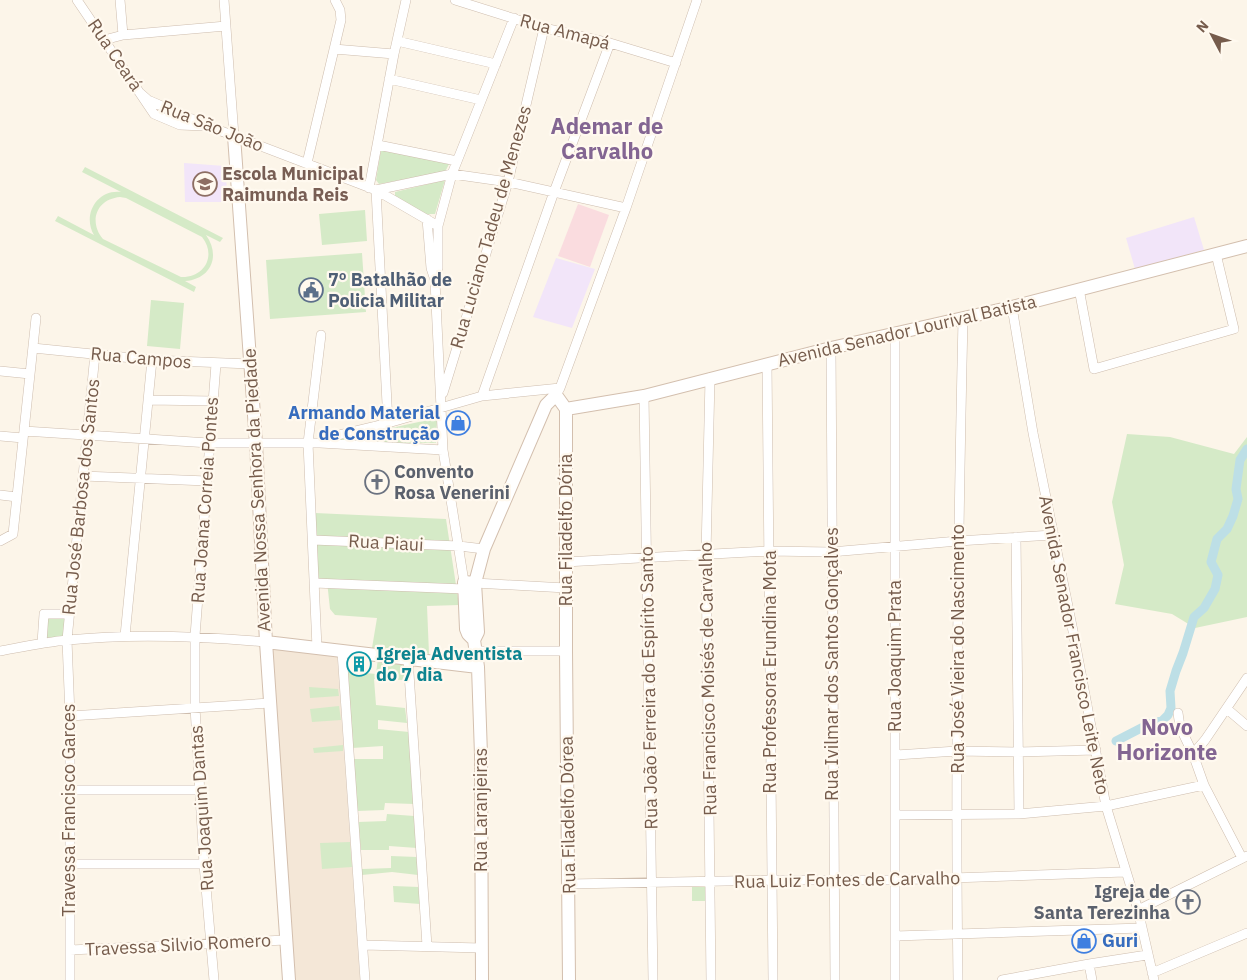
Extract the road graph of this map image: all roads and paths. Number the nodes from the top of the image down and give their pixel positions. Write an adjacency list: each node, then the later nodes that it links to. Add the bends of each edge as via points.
1 (77, 0): 12 (street, Rua Ceará)
2 (120, 0): 11 (street)
3 (224, 0): 9 (street, Avenida Nossa Senhora da Piedade)
4 (335, 0): 15 (street, via 341,20)
5 (406, 0): 13 (street)
6 (455, 0): 8 (street, Rua Amapá)
7 (697, 0): 17 (street)
8 (514, 18): 10 (street, Rua Amapá); 18 (street)
9 (226, 26): 11 (street); 22 (street, Avenida Nossa Senhora da Piedade)
10 (544, 28): 14 (street, Rua Amapá); 27 (street, Rua Luciano Tadeu de Menezes)
11 (123, 35): 12 (street)
12 (104, 40): 21 (street, Rua Ceará, via 154,114 180,126)
13 (397, 41): 16 (street); 18 (street)
14 (610, 43): 17 (street, Rua Amapá); 29 (street)
15 (334, 49): 16 (street); 25 (street)
16 (394, 54): 19 (street)
17 (676, 63): 30 (street)
18 (496, 64): 20 (street)
19 (389, 78): 20 (street); 23 (street)
20 (481, 100): 24 (street)
21 (208, 126): 22 (street, Rua São João)
22 (234, 136): 25 (street, Rua São João); 47 (street, Avenida Nossa Senhora da Piedade)
23 (378, 145): 24 (street); 28 (street)
24 (457, 161): 26 (street)
25 (307, 163): 28 (street, Rua São João)
26 (452, 174): 27 (street); 28 (street); 32 (street)
27 (508, 182): 29 (street); 57 (street, Rua Luciano Tadeu de Menezes)
28 (373, 189): 31 (street, Rua São João); 59 (street)
29 (554, 192): 30 (street); 53 (street)
30 (626, 208): 52 (street)
31 (427, 219): 32 (street, Rua São João); 35 (street)
32 (438, 226): 35 (street)
33 (1247, 246): 34 (street, Avenida Senador Lourival Batista)
34 (1216, 254): 36 (street, via 1234,329 1094,369); 37 (street, Avenida Senador Lourival Batista)
35 (435, 281): 57 (street)
36 (1080, 294)
37 (1012, 307): 39 (street, Avenida Senador Lourival Batista); 74 (street, Avenida Senador Francisco Leite Neto)
38 (36, 318): 42 (street)
39 (963, 318): 40 (street, Avenida Senador Lourival Batista); 78 (street, Rua José Vieira do Nascimento)
40 (895, 332): 43 (street, Avenida Senador Lourival Batista); 80 (street, Rua Joaquim Prata)
41 (321, 335): 66 (street)
42 (32, 348): 44 (street, Rua Campos); 50 (street)
43 (831, 348): 48 (street, Avenida Senador Lourival Batista); 83 (street, Rua Ivilmar dos Santos Gonçalves)
44 (95, 354): 45 (street, Rua Campos); 61 (street, Rua José Barbosa dos Santos)
45 (152, 360): 46 (street, Rua Campos); 55 (street)
46 (216, 364): 47 (street, Rua Campos); 56 (street, Rua Joana Correia Pontes)
47 (250, 364): 65 (street, Avenida Nossa Senhora da Piedade)
48 (767, 364): 51 (street, Avenida Senador Lourival Batista); 82 (street, Rua Professora Erundina Mota)
49 (0, 371): 50 (street)
50 (30, 374): 60 (street)
51 (710, 378): 54 (street, Avenida Senador Lourival Batista); 84 (street, Rua Francisco Moisés de Carvalho)
52 (558, 392): 53 (street); 58 (street); 81 (street, Rua Laranjeiras, via 546,405)
53 (482, 396): 57 (street)
54 (644, 396): 58 (street, Avenida Senador Lourival Batista); 85 (street, Rua João Ferreira do Espírito Santo)
55 (149, 400): 56 (street); 63 (street)
56 (212, 401): 64 (street, Rua Joana Correia Pontes)
57 (442, 402): 59 (street); 68 (street)
58 (566, 409): 86 (street, Rua Filadelfo Dória)
59 (388, 423): 67 (street, via 330,437)
60 (24, 434): 61 (street); 62 (street); 73 (street)
61 (87, 434): 63 (street); 69 (street, Rua José Barbosa dos Santos)
62 (0, 436)
63 (145, 439): 64 (street); 70 (street)
64 (209, 443): 65 (street); 71 (street, Rua Joana Correia Pontes)
65 (256, 443): 66 (street); 94 (street, Avenida Nossa Senhora da Piedade)
66 (308, 443): 67 (street); 76 (street)
67 (320, 443): 68 (street)
68 (443, 450): 79 (street)
69 (83, 476): 70 (street); 90 (street, Rua José Barbosa dos Santos)
70 (141, 479): 71 (street); 91 (street)
71 (207, 481): 92 (street, Rua Joana Correia Pontes)
72 (0, 494): 73 (street)
73 (17, 497): 77 (street, via 13,534)
74 (1053, 535): 75 (street); 110 (street, Avenida Senador Francisco Leite Neto)
75 (1016, 537): 78 (street); 112 (street)
76 (313, 540): 79 (street, Rua Piaui); 87 (street)
77 (0, 541)
78 (958, 541): 80 (street); 111 (street, Rua José Vieira do Nascimento)
79 (458, 546): 81 (street, Rua Piaui); 88 (street)
80 (895, 547): 83 (street); 114 (street, Rua Joaquim Prata)
81 (484, 550): 88 (street, Rua Laranjeiras)
82 (769, 551): 83 (street); 84 (street); 128 (street, Rua Professora Erundina Mota)
83 (831, 552): 127 (street, Rua Ivilmar dos Santos Gonçalves)
84 (706, 554): 85 (street); 130 (street, Rua Francisco Moisés de Carvalho)
85 (647, 557): 86 (street); 131 (street, Rua João Ferreira do Espírito Santo)
86 (565, 562): 89 (street, Rua Filadelfo Dória)
87 (314, 583): 88 (street); 97 (street)
88 (467, 584): 89 (street); 96 (street, Rua Laranjeiras, via 478,632)
89 (566, 588): 99 (street, Rua Filadelfo Dória)
90 (69, 614): 93 (street, Rua José Barbosa dos Santos); 95 (street, via 44,614)
91 (125, 636): 92 (street); 93 (street)
92 (195, 636): 94 (street); 105 (street, Rua Joaquim Dantas)
93 (67, 640): 95 (street); 108 (street, Travessa Francisco Garces)
94 (266, 642): 97 (street); 104 (street, Avenida Nossa Senhora da Piedade)
95 (42, 643): 98 (street)
96 (475, 646): 99 (street); 102 (street, Rua Laranjeiras)
97 (317, 648): 100 (street)
98 (0, 651)
99 (566, 651): 132 (street, Rua Filadelfo Dórea)
100 (342, 652): 101 (street); 140 (street)
101 (408, 658): 102 (street); 141 (street)
102 (478, 668): 142 (street, Rua Laranjeiras)
103 (1247, 678): 106 (street)
104 (270, 703): 105 (street); 138 (street, Avenida Nossa Senhora da Piedade)
105 (195, 707): 108 (street); 117 (street, Rua Joaquim Dantas)
106 (1227, 709): 109 (street); 113 (street)
107 (1178, 713): 113 (street, via 1180,728)
108 (70, 716): 116 (street, Travessa Francisco Garces)
109 (1247, 726)
110 (1096, 750): 112 (street); 118 (street, Avenida Senador Francisco Leite Neto)
111 (957, 751): 112 (street); 114 (street); 121 (street, Rua José Vieira do Nascimento)
112 (1018, 752): 119 (street)
113 (1193, 754): 115 (street)
114 (896, 755): 120 (street, Rua Joaquim Prata)
115 (1204, 785): 118 (street); 122 (street)
116 (70, 790): 117 (street); 123 (street, Travessa Francisco Garces)
117 (200, 790): 124 (street, Rua Joaquim Dantas)
118 (1106, 806): 119 (street); 125 (street, Avenida Senador Francisco Leite Neto)
119 (1019, 814): 121 (street)
120 (895, 815): 121 (street); 129 (street, Rua Joaquim Prata)
121 (957, 815): 126 (street, Rua José Vieira do Nascimento)
122 (1245, 857): 133 (street)
123 (69, 864): 124 (street); 143 (street, Travessa Francisco Garces)
124 (204, 864): 139 (street, Rua Joaquim Dantas)
125 (1125, 872): 126 (street, Rua Luiz Fontes de Carvalho); 133 (street, Avenida Senador Francisco Leite Neto)
126 (956, 878): 129 (street, Rua Luiz Fontes de Carvalho); 136 (street, Rua José Vieira do Nascimento)
127 (834, 879): 128 (street, Rua Luiz Fontes de Carvalho); 129 (street, Rua Luiz Fontes de Carvalho); 157 (street, Rua Ivilmar dos Santos Gonçalves)
128 (772, 880): 130 (street, Rua Luiz Fontes de Carvalho); 156 (street, Rua Professora Erundina Mota)
129 (894, 880): 137 (street, Rua Joaquim Prata)
130 (711, 881): 131 (street, Rua Luiz Fontes de Carvalho); 155 (street, Rua Francisco Moisés de Carvalho)
131 (653, 883): 132 (street, Rua Luiz Fontes de Carvalho); 154 (street, Rua João Ferreira do Espírito Santo)
132 (569, 884): 153 (street, Rua Filadelfo Dórea)
133 (1138, 910): 134 (street, Avenida Senador Francisco Leite Neto)
134 (1142, 928): 136 (street); 144 (street, Avenida Senador Francisco Leite Neto)
135 (1247, 933): 146 (street)
136 (958, 934): 137 (street); 159 (street, Rua José Vieira do Nascimento)
137 (895, 936): 158 (street, Rua Joaquim Prata)
138 (286, 940): 139 (street, Travessa Silvio Romero); 150 (street, Avenida Nossa Senhora da Piedade)
139 (212, 944): 143 (street, Travessa Silvio Romero); 149 (street, Rua Joaquim Dantas)
140 (363, 945): 141 (street); 151 (street)
141 (427, 946): 142 (street)
142 (481, 948): 152 (street, Rua Laranjeiras)
143 (70, 950): 148 (street, Travessa Francisco Garces)
144 (1148, 956): 145 (street); 146 (street, Avenida Senador Francisco Leite Neto)
145 (1089, 964): 147 (street); 161 (street)
146 (1153, 977)
147 (1020, 978): 160 (street)
148 (70, 980)
149 (214, 980)
150 (289, 980)
151 (365, 980)
152 (482, 980)
153 (569, 980)
154 (653, 980)
155 (711, 980)
156 (773, 980)
157 (835, 980)
158 (895, 980)
159 (958, 980)
160 (1004, 980)
161 (1092, 980)

